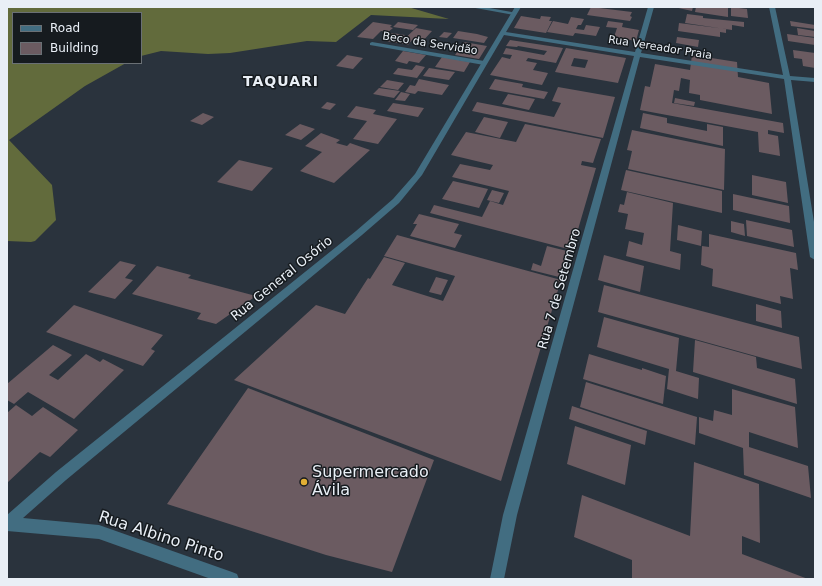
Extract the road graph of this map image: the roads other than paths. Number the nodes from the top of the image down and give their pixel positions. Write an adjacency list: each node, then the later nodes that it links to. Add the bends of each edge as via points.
1 (473, 7): 4 (street)
2 (651, 7): 7 (street, Rua 7 de Setembro)
3 (772, 7): 9 (street)
4 (516, 10): 5 (street, Rua General Osório)
5 (503, 33): 7 (street, Rua Vereador Praia); 8 (street, Rua General Osório)
6 (372, 44): 8 (street, Beco da Servidão)
7 (638, 55): 9 (street, Rua Vereador Praia); 15 (street, Rua 7 de Setembro, via 510,515)
8 (484, 63): 13 (street, Rua General Osório, via 418,175 396,201 67,471)
9 (786, 78): 10 (street, Rua Vereador Praia); 11 (street)
10 (815, 80)
11 (812, 225): 12 (street)
12 (815, 257)
13 (7, 524): 14 (street, Rua Albino Pinto, via 98,532)
14 (232, 579)
15 (496, 579)

